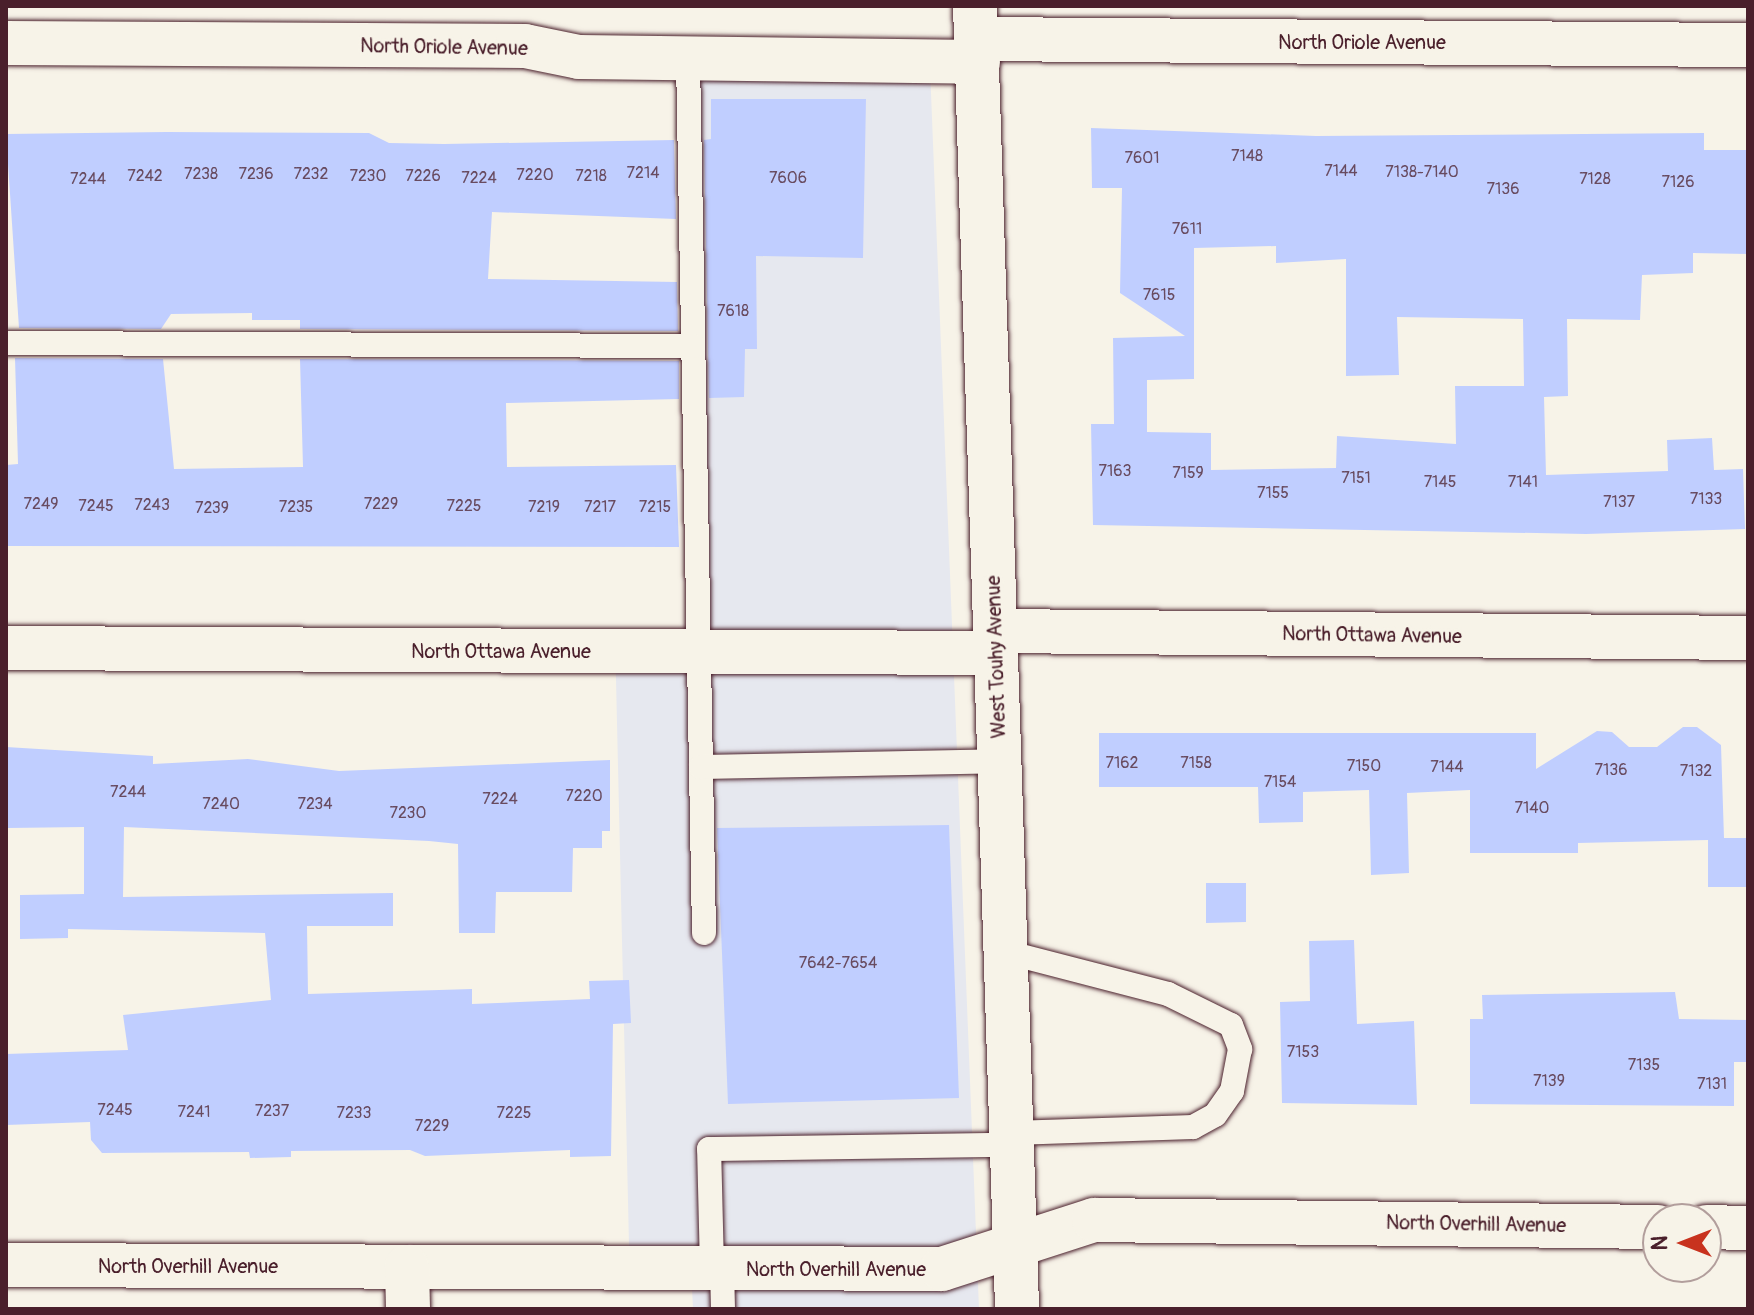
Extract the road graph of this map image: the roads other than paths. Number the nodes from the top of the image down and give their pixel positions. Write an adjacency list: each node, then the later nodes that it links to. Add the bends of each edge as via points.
1 (977, 36): 3 (street, North Oriole Avenue); 4 (street, North Oriole Avenue); 8 (street, West Touhy Avenue)
2 (6, 43): 4 (street, North Oriole Avenue, via 525,46 579,57)
3 (1748, 45)
4 (688, 59): 6 (lane)
5 (6, 343): 6 (lane)
6 (693, 346): 10 (lane)
7 (1748, 638): 8 (street, North Ottawa Avenue)
8 (996, 642): 10 (street, North Ottawa Avenue); 11 (street, West Touhy Avenue)
9 (6, 648): 10 (street, North Ottawa Avenue)
10 (698, 652): 12 (lane)
11 (1000, 761): 12 (lane); 14 (street, West Touhy Avenue)
12 (701, 767): 13 (lane)
13 (704, 933)
14 (1006, 952): 15 (street, West Touhy Avenue); 15 (lane, via 1168,994 1231,1025 1240,1049 1232,1091 1215,1115 1193,1127)
15 (1012, 1139): 19 (street, West Touhy Avenue); 21 (lane, via 709,1149)
16 (1642, 1227): 19 (street, North Overhill Avenue, via 1094,1220)
17 (1722, 1227): 18 (street)
18 (1748, 1228)
19 (1015, 1245): 21 (street, North Overhill Avenue, via 942,1269); 23 (street, West Touhy Avenue)
20 (6, 1265): 22 (street, North Overhill Avenue)
21 (719, 1282): 22 (street, North Overhill Avenue)
22 (407, 1288)
23 (1017, 1309)

